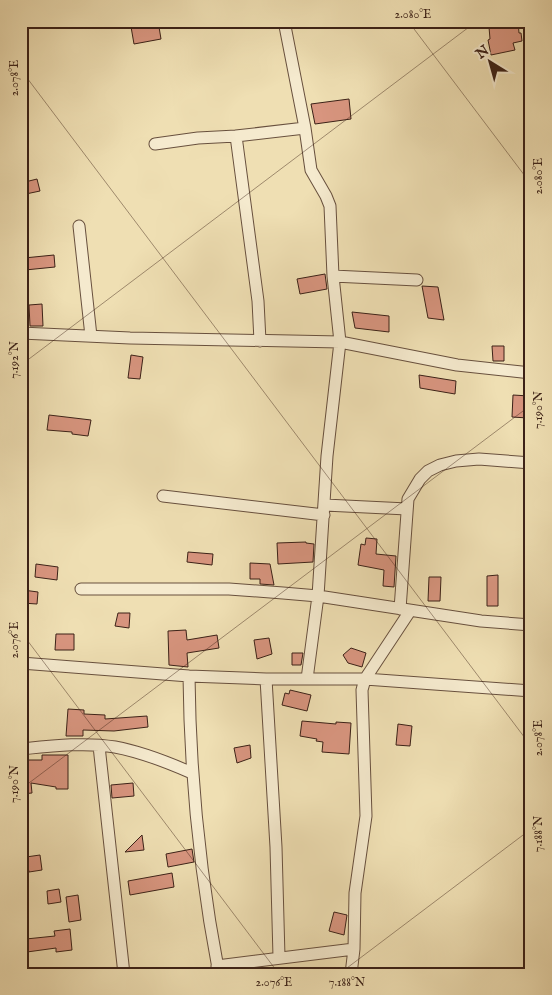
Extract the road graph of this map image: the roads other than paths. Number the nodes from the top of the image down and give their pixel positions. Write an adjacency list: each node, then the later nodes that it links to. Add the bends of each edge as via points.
1 (284, 21): 2 (street)
2 (305, 128): 3 (street); 6 (street, via 311,170 330,206)
3 (236, 136): 4 (street); 10 (street, via 258,301)
4 (156, 144)
5 (79, 226): 9 (street)
6 (333, 276): 7 (street); 11 (street)
7 (417, 280)
8 (21, 333): 9 (street)
9 (91, 336): 10 (street)
10 (260, 341): 11 (street)
11 (340, 342): 12 (street, via 457,365); 16 (street, via 327,456)
12 (531, 373)
13 (531, 463): 15 (street, via 479,459 440,465 428,471 412,489)
14 (163, 496): 16 (street)
15 (407, 509): 16 (street); 19 (street)
16 (325, 510): 18 (street)
17 (81, 589): 18 (street, via 229,589)
18 (318, 596): 19 (street); 24 (street)
19 (405, 610): 20 (street); 25 (street)
20 (531, 625)
21 (21, 663): 22 (street)
22 (189, 676): 23 (street); 29 (street)
23 (266, 679): 24 (street); 31 (street)
24 (307, 679): 25 (street)
25 (364, 679): 26 (street); 30 (street, via 366,816 354,893)
26 (531, 691)
27 (99, 746): 28 (street); 29 (street, via 140,752); 33 (street)
28 (21, 749)
29 (192, 773): 32 (street, via 203,878)
30 (354, 949): 31 (street); 34 (street)
31 (279, 958): 32 (street)
32 (218, 970)
33 (124, 974)
34 (351, 974)

